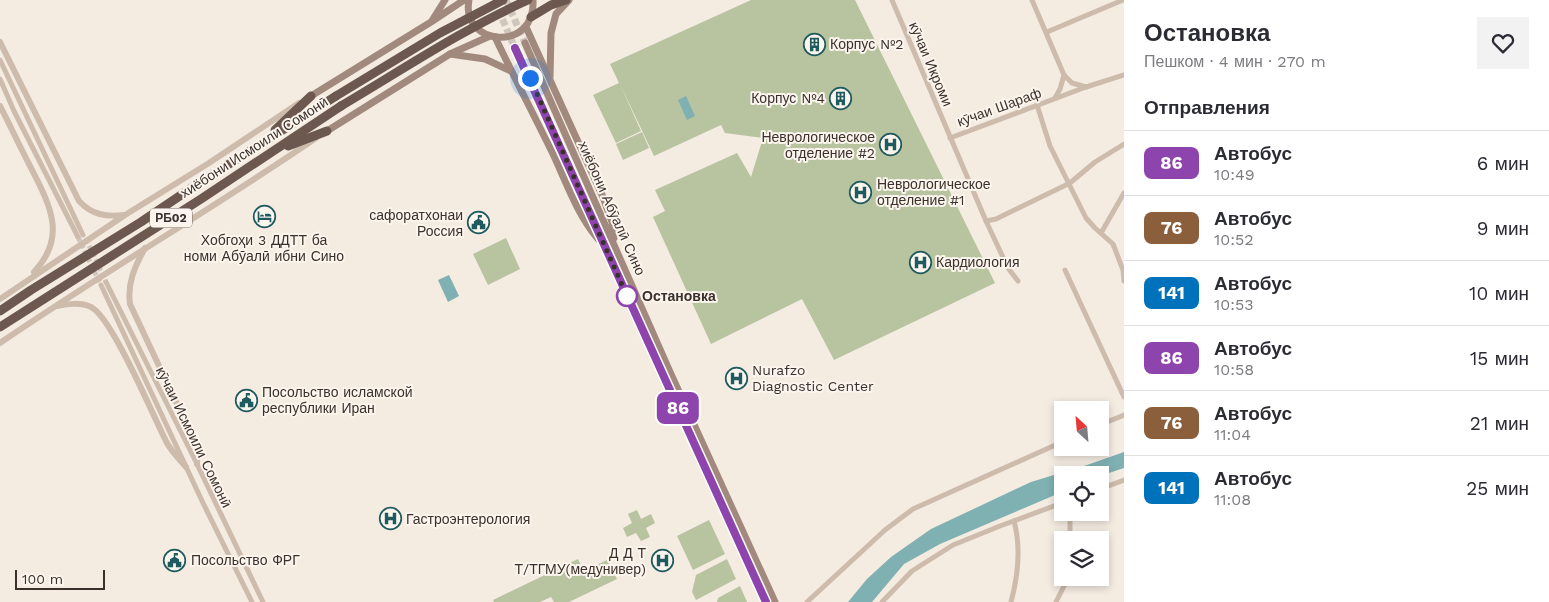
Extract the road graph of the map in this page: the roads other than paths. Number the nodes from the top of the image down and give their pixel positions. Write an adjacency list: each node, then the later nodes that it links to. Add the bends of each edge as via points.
1 (445, 0): 12 (main road)
2 (464, 0): 12 (main road)
3 (469, 0): 15 (main road, via 472,20 483,33)
4 (503, 0): 34 (highway, хиёбони Исмоили Сомонӣ / РБ02, bridge, via 440,33)
5 (528, 0): 35 (highway, хиёбони Исмоили Сомонӣ / РБ02, bridge, via 443,45)
6 (533, 0): 11 (main road)
7 (568, 0): 11 (highway, via 551,5); 25 (main road, via 556,14 550,33)
8 (892, 0): 32 (street, кӯчаи Икроми)
9 (1032, 0): 14 (street)
10 (1123, 0): 14 (street)
11 (531, 17): 13 (main road)
12 (431, 22): 27 (main road)
13 (526, 26): 15 (main road, via 512,36); 25 (main road)
14 (1047, 32): 22 (street)
15 (493, 37): 19 (main road); 21 (main road)
16 (0, 42): 38 (street, via 79,201 95,213)
17 (525, 43): 41 (main road, хиёбони Абӯалӣ Сино)
18 (515, 48): 42 (main road, хиёбони Абӯалӣ Сино)
19 (450, 54): 21 (main road, via 486,59); 31 (main road)
20 (0, 60): 24 (street, via 81,235 36,154)
21 (512, 72): 42 (main road, via 576,207)
22 (1064, 74): 26 (street, via 1072,83); 28 (street)
23 (1124, 75): 26 (street, кӯчаи Шараф)
24 (0, 79)
25 (550, 80): 41 (main road, via 606,206)
26 (1086, 87): 28 (street, кӯчаи Шараф)
27 (311, 96): 34 (highway); 38 (street)
28 (1055, 98): 29 (street, кӯчаи Шараф)
29 (1037, 105): 32 (street, кӯчаи Шараф); 36 (street, via 1050,146)
30 (0, 106): 45 (street, via 52,214 51,245 38,268)
31 (327, 131): 35 (highway); 43 (street)
32 (950, 138): 39 (street, кӯчаи Шараф)
33 (1124, 144): 36 (street)
34 (258, 146): 50 (highway, хиёбони Исмоили Сомонӣ / РБ02)
35 (269, 153): 51 (highway, хиёбони Исмоили Сомонӣ / РБ02)
36 (1070, 183): 39 (street); 40 (street, via 1086,218)
37 (1124, 193): 40 (street)
38 (125, 215): 45 (street)
39 (986, 222): 46 (street, кӯчаи Шараф, via 1008,268)
40 (1101, 232): 47 (street, via 1113,244)
41 (614, 243): 71 (main road, хиёбони Абӯалӣ Сино)
42 (605, 246): 70 (main road, хиёбони Абӯалӣ Сино)
43 (146, 248): 49 (street); 59 (street, via 131,276 130,304 190,432)
44 (1065, 270): 55 (street)
45 (26, 280): 48 (street)
46 (1018, 281)
47 (1124, 281)
48 (0, 299)
49 (53, 307): 52 (street); 60 (street, via 73,304 96,310 117,342 169,446)
50 (0, 311)
51 (0, 327)
52 (0, 343)
53 (159, 390): 54 (street); 54 (street, кӯчаи Исмоили Сомонӣ, via 103,283); 59 (street, кӯчаи Исмоили Сомонӣ)
54 (152, 393): 60 (street, кӯчаи Исмоили Сомонӣ)
55 (1124, 397)
56 (1124, 415): 57 (street)
57 (1109, 422)
58 (1054, 446): 72 (street, via 913,509 885,530)
59 (196, 464): 65 (street, кӯчаи Исмоили Сомонӣ)
60 (186, 467): 66 (street, кӯчаи Исмоили Сомонӣ)
61 (1124, 480): 62 (street)
62 (1109, 486)
63 (1054, 506): 64 (street)
64 (1014, 521): 73 (street, via 953,545 912,571); 74 (street, via 1018,546)
65 (240, 555): 66 (street); 69 (street, кӯчаи Исмоили Сомонӣ)
66 (231, 560): 68 (street, кӯчаи Исмоили Сомонӣ)
67 (1064, 586): 75 (street)
68 (252, 602)
69 (263, 602)
70 (766, 602)
71 (775, 602)
72 (807, 602)
73 (882, 602)
74 (1012, 602)
75 (1056, 602)

